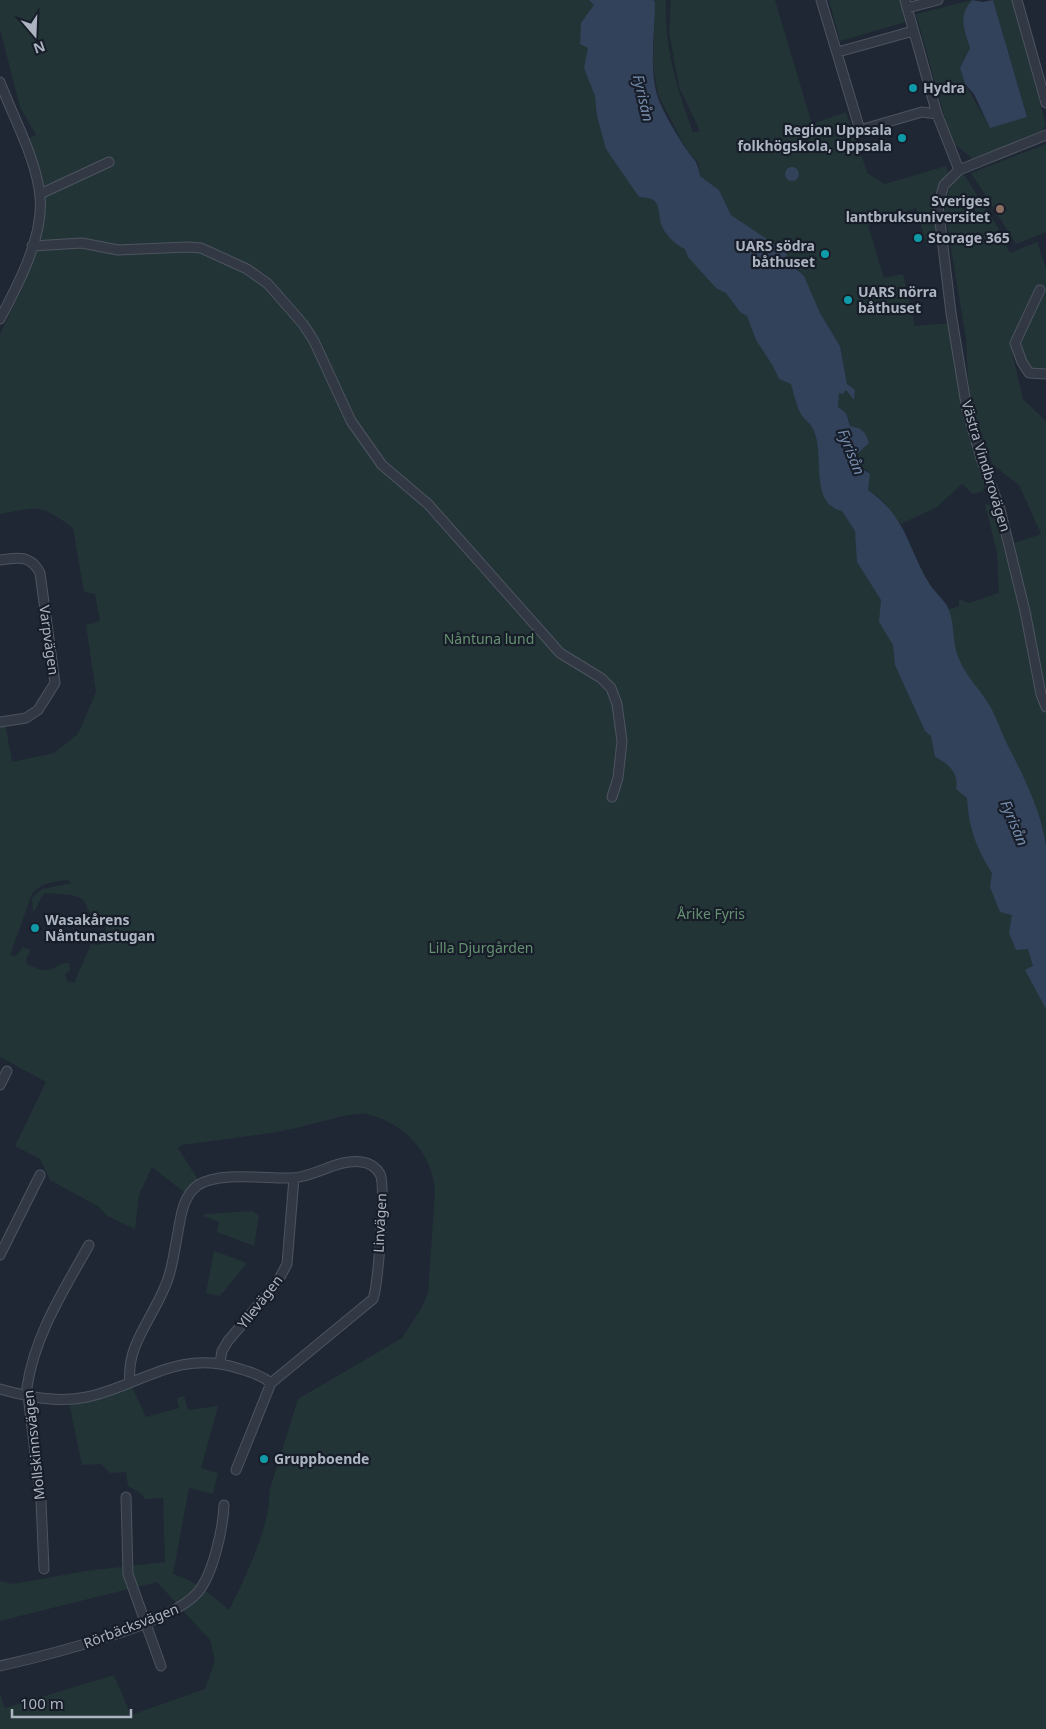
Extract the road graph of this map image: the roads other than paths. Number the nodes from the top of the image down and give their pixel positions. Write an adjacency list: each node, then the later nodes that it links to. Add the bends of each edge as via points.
1 (821, 0): 6 (street)
2 (938, 0): 4 (street)
3 (1017, 0): 8 (street)
4 (906, 4): 5 (street)
5 (913, 31): 6 (street); 9 (street)
6 (838, 52): 9 (street, via 860,130 922,112)
7 (0, 82): 13 (street, via 32,163)
8 (1046, 103)
9 (937, 114): 12 (street)
10 (1046, 135): 12 (street)
11 (109, 162): 13 (street)
12 (959, 170): 19 (street, Västra Vindbrovägen, via 944,185 938,205 967,410 1000,509)
13 (40, 194): 14 (street, via 40,221)
14 (32, 246): 16 (street, via 19,284); 22 (street, via 82,243 118,250 201,248 247,269 268,284 303,324 351,421 382,465 428,504 560,654 601,678 611,688 617,704 622,741 618,778)
15 (1040, 290): 17 (street, via 1015,343 1029,373)
16 (0, 319)
17 (1046, 374)
18 (0, 560): 21 (street, Varpvägen, via 26,558 36,564 40,573 55,684 38,710 26,718)
19 (1042, 680): 20 (street, Västra Vindbrovägen)
20 (1046, 707)
21 (0, 722)
22 (612, 797)
23 (7, 1071): 24 (street)
24 (0, 1085)
25 (40, 1174): 28 (street)
26 (294, 1178): 29 (street, Yllevägen, via 286,1267 277,1283 228,1341); 30 (street, Linvägen, via 224,1178 203,1183 192,1191 182,1212 168,1279 130,1358); 31 (street, Linvägen, via 354,1161 371,1165 380,1174 382,1194 375,1291 368,1304)
27 (89, 1244): 33 (street, Mollskinnsvägen, via 42,1331 29,1371 27,1387)
28 (0, 1255)
29 (220, 1363): 30 (street, via 169,1367); 31 (street, via 263,1376)
30 (130, 1382): 33 (street, via 85,1397 64,1400)
31 (271, 1383): 34 (street, Linvägen)
32 (0, 1389): 33 (street)
33 (30, 1398): 37 (street, Mollskinnsvägen)
34 (236, 1470)
35 (126, 1497): 38 (street, via 128,1574)
36 (224, 1505): 38 (street, Rörbäcksvägen, via 223,1520 204,1585 185,1604)
37 (44, 1569)
38 (145, 1622): 39 (street, Rörbäcksvägen, via 51,1656); 40 (street)
39 (0, 1666)
40 (161, 1666)

